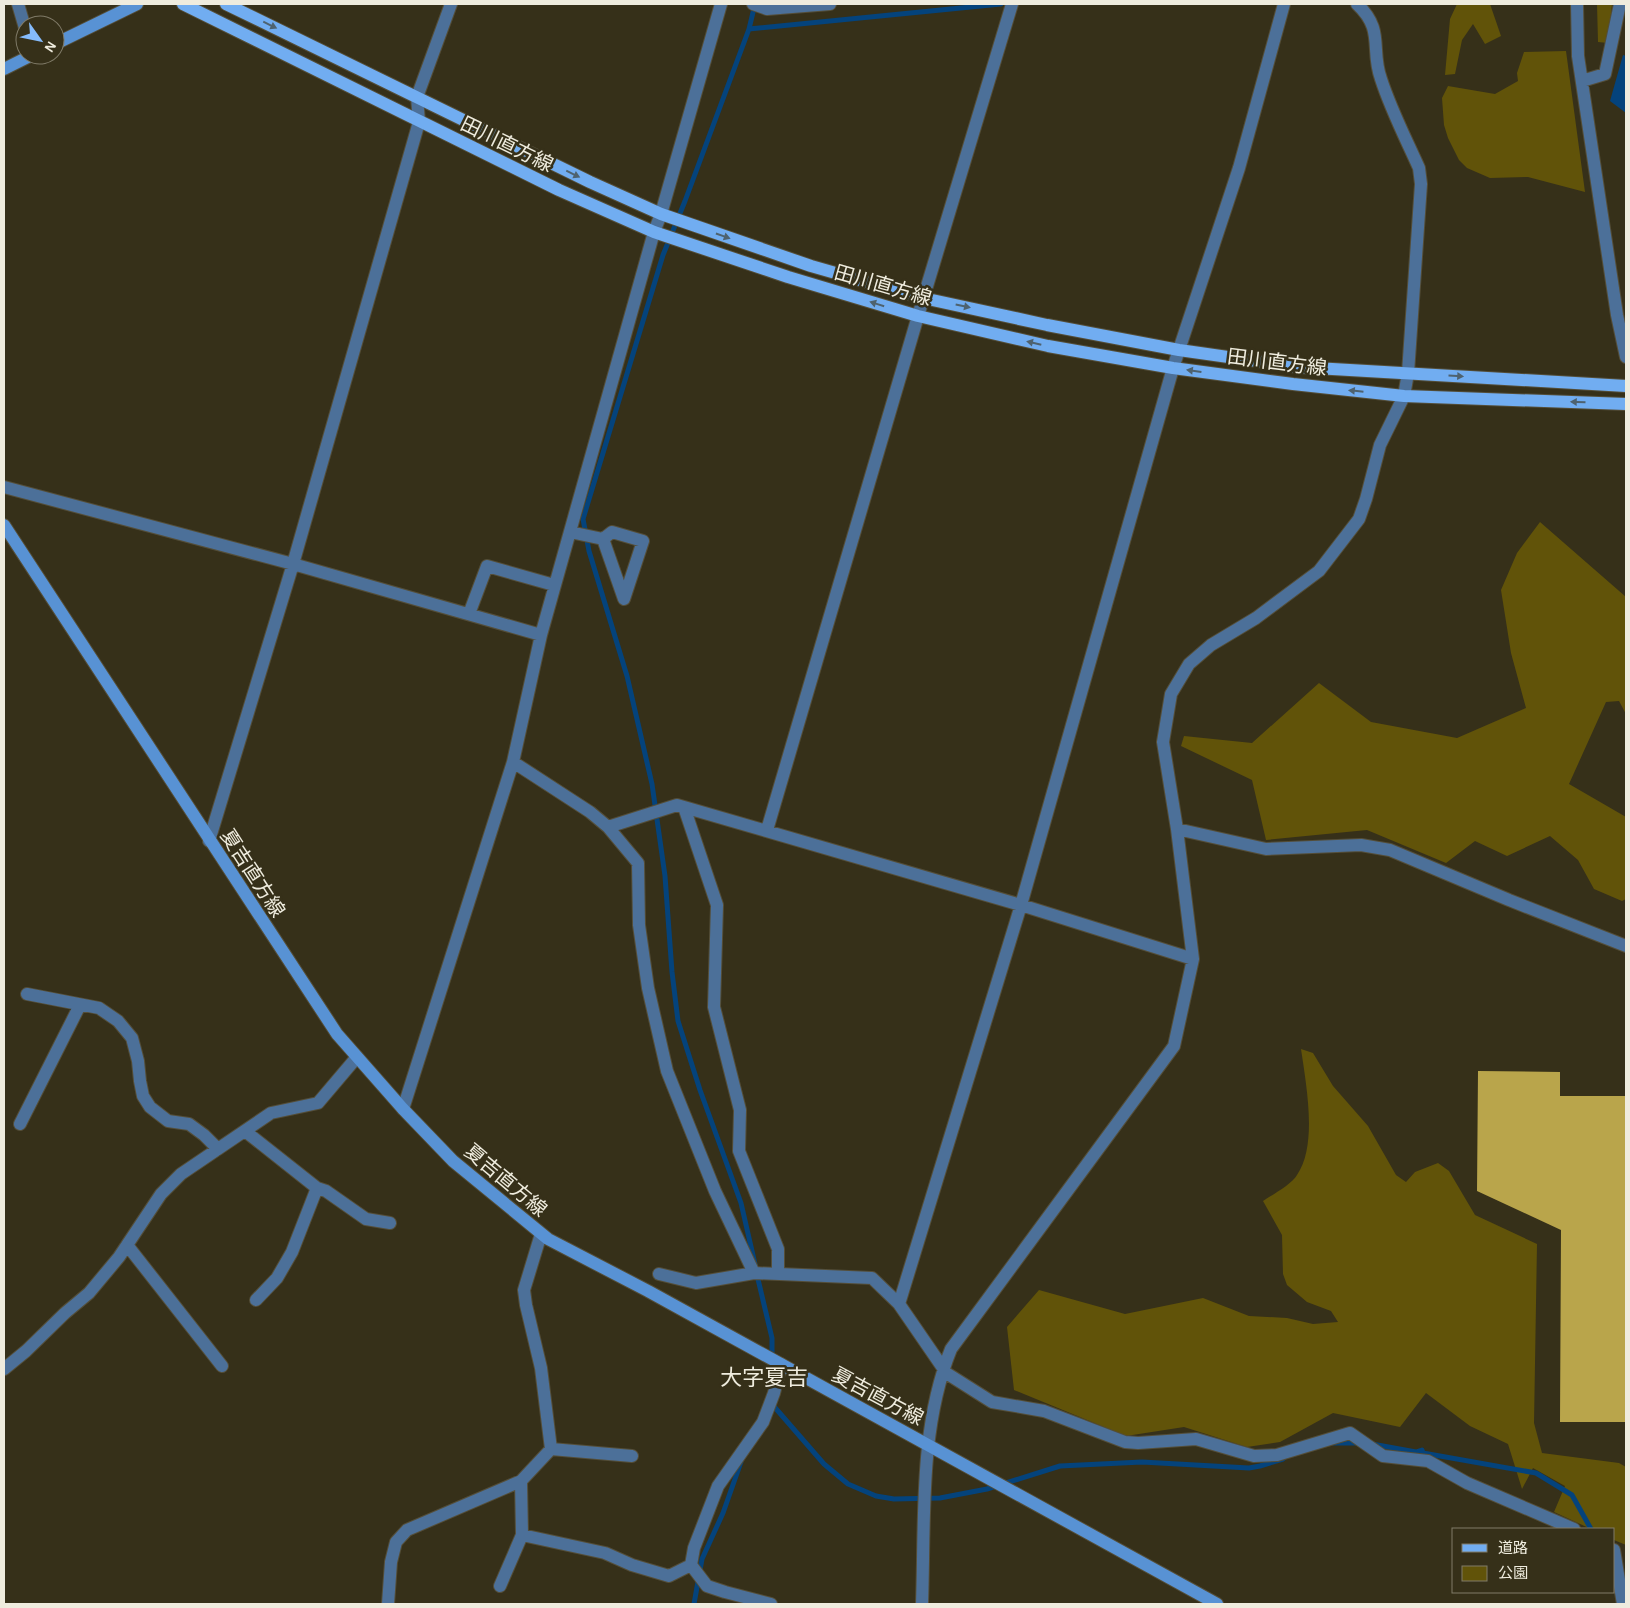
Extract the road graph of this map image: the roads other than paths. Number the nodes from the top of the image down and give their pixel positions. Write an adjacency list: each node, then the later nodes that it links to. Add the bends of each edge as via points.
1 (137, 4): 13 (main road)
2 (183, 4): 16 (main road, 田川直方線)
3 (226, 4): 15 (main road, 田川直方線, one-way to 15)
4 (451, 4): 15 (street)
5 (721, 4): 17 (street)
6 (753, 4): 7 (street, via 767,9)
7 (830, 4)
8 (1012, 4): 19 (street)
9 (1284, 4): 21 (street, via 1239,168)
10 (1357, 4): 24 (street, via 1374,25 1380,78 1419,168 1421,184)
11 (1577, 4): 14 (street)
12 (1620, 4): 14 (street, via 1605,74)
13 (65, 39)
14 (1582, 82): 22 (street)
15 (417, 97): 16 (street); 17 (main road, 田川直方線, one-way to 17)
16 (419, 122): 18 (main road, 田川直方線); 32 (street)
17 (662, 214): 18 (street); 19 (main road, 田川直方線, one-way to 19, via 811,266)
18 (654, 232): 20 (main road, 田川直方線, one-way to 18); 30 (street)
19 (923, 298): 20 (street); 21 (main road, 田川直方線, one-way to 21)
20 (918, 316): 23 (main road, 田川直方線, one-way to 20, via 1048,346); 40 (street)
21 (1180, 350): 23 (street); 24 (main road, 田川直方線, via 1298,367)
22 (1626, 357)
23 (1173, 368): 26 (main road, 田川直方線, one-way to 23); 42 (street)
24 (1408, 373): 25 (main road, 田川直方線, one-way to 25); 26 (street)
25 (1626, 386)
26 (1404, 396): 27 (main road, 田川直方線, one-way to 26); 39 (street, via 1380,445 1358,519 1319,570 1256,618 1210,645 1189,664 1171,694 1163,742)
27 (1626, 404)
28 (4, 487): 32 (street)
29 (4, 525): 41 (main road, 夏吉直方線)
30 (570, 532): 31 (street); 33 (street)
31 (603, 538): 31 (street, via 612,532 643,542 624,599)
32 (293, 564): 34 (street); 41 (street)
33 (554, 586): 34 (street, via 487,566); 35 (street)
34 (469, 614): 35 (street)
35 (540, 634): 36 (street)
36 (513, 762): 38 (street); 48 (street)
37 (684, 807): 38 (street, via 677,805); 40 (street); 58 (street, via 716,905 714,1007 740,1110 739,1151 778,1249)
38 (608, 827): 56 (street, via 638,863 639,925 648,988 667,1071 715,1191)
39 (1177, 829): 43 (street, via 1266,849 1360,845 1390,850); 44 (street)
40 (767, 830): 42 (street)
41 (209, 841): 47 (main road, 夏吉直方線, via 337,1034)
42 (1021, 905): 44 (street); 60 (street)
43 (1626, 946)
44 (1193, 959): 64 (street, via 1174,1046 951,1349)
45 (27, 994): 46 (street)
46 (80, 1005): 49 (street); 51 (street, via 99,1008 118,1021 132,1038 143,1096 150,1107 168,1121 189,1124)
47 (357, 1057): 48 (main road, 夏吉直方線); 50 (street, via 318,1103 271,1113)
48 (403, 1109): 54 (main road, 夏吉直方線, via 453,1161)
49 (20, 1124)
50 (245, 1131): 51 (street); 52 (street)
51 (218, 1149): 55 (street, via 181,1174 161,1194)
52 (317, 1188): 53 (street, via 366,1219); 59 (street, via 292,1252 277,1278)
53 (390, 1223)
54 (541, 1234): 61 (main road, 夏吉直方線); 66 (street, via 524,1290 541,1368)
55 (127, 1245): 62 (street); 63 (street, via 89,1293)
56 (754, 1273): 57 (street, via 696,1283); 58 (street)
57 (659, 1274)
58 (778, 1274): 60 (street, via 872,1278)
59 (256, 1300)
60 (899, 1304): 64 (street)
61 (781, 1364): 65 (main road, 夏吉直方線); 72 (street, via 763,1422 718,1486 694,1548)
62 (222, 1366)
63 (4, 1369)
64 (943, 1369): 65 (street); 69 (street, via 992,1402 1044,1411 1126,1442 1196,1439 1261,1456 1277,1455 1350,1433 1383,1456 1428,1461 1467,1483)
65 (927, 1444): 76 (street); 77 (main road, 夏吉直方線)
66 (551, 1449): 67 (street); 68 (street)
67 (632, 1456)
68 (521, 1481): 70 (street); 74 (street, via 406,1530 396,1542 391,1562)
69 (1572, 1528)
70 (522, 1535): 72 (street, via 605,1554 669,1576); 73 (street)
71 (1615, 1556): 78 (street)
72 (691, 1565): 75 (street, via 707,1586)
73 (500, 1586)
74 (388, 1604)
75 (771, 1604)
76 (922, 1604)
77 (1217, 1604)
78 (1623, 1604)

